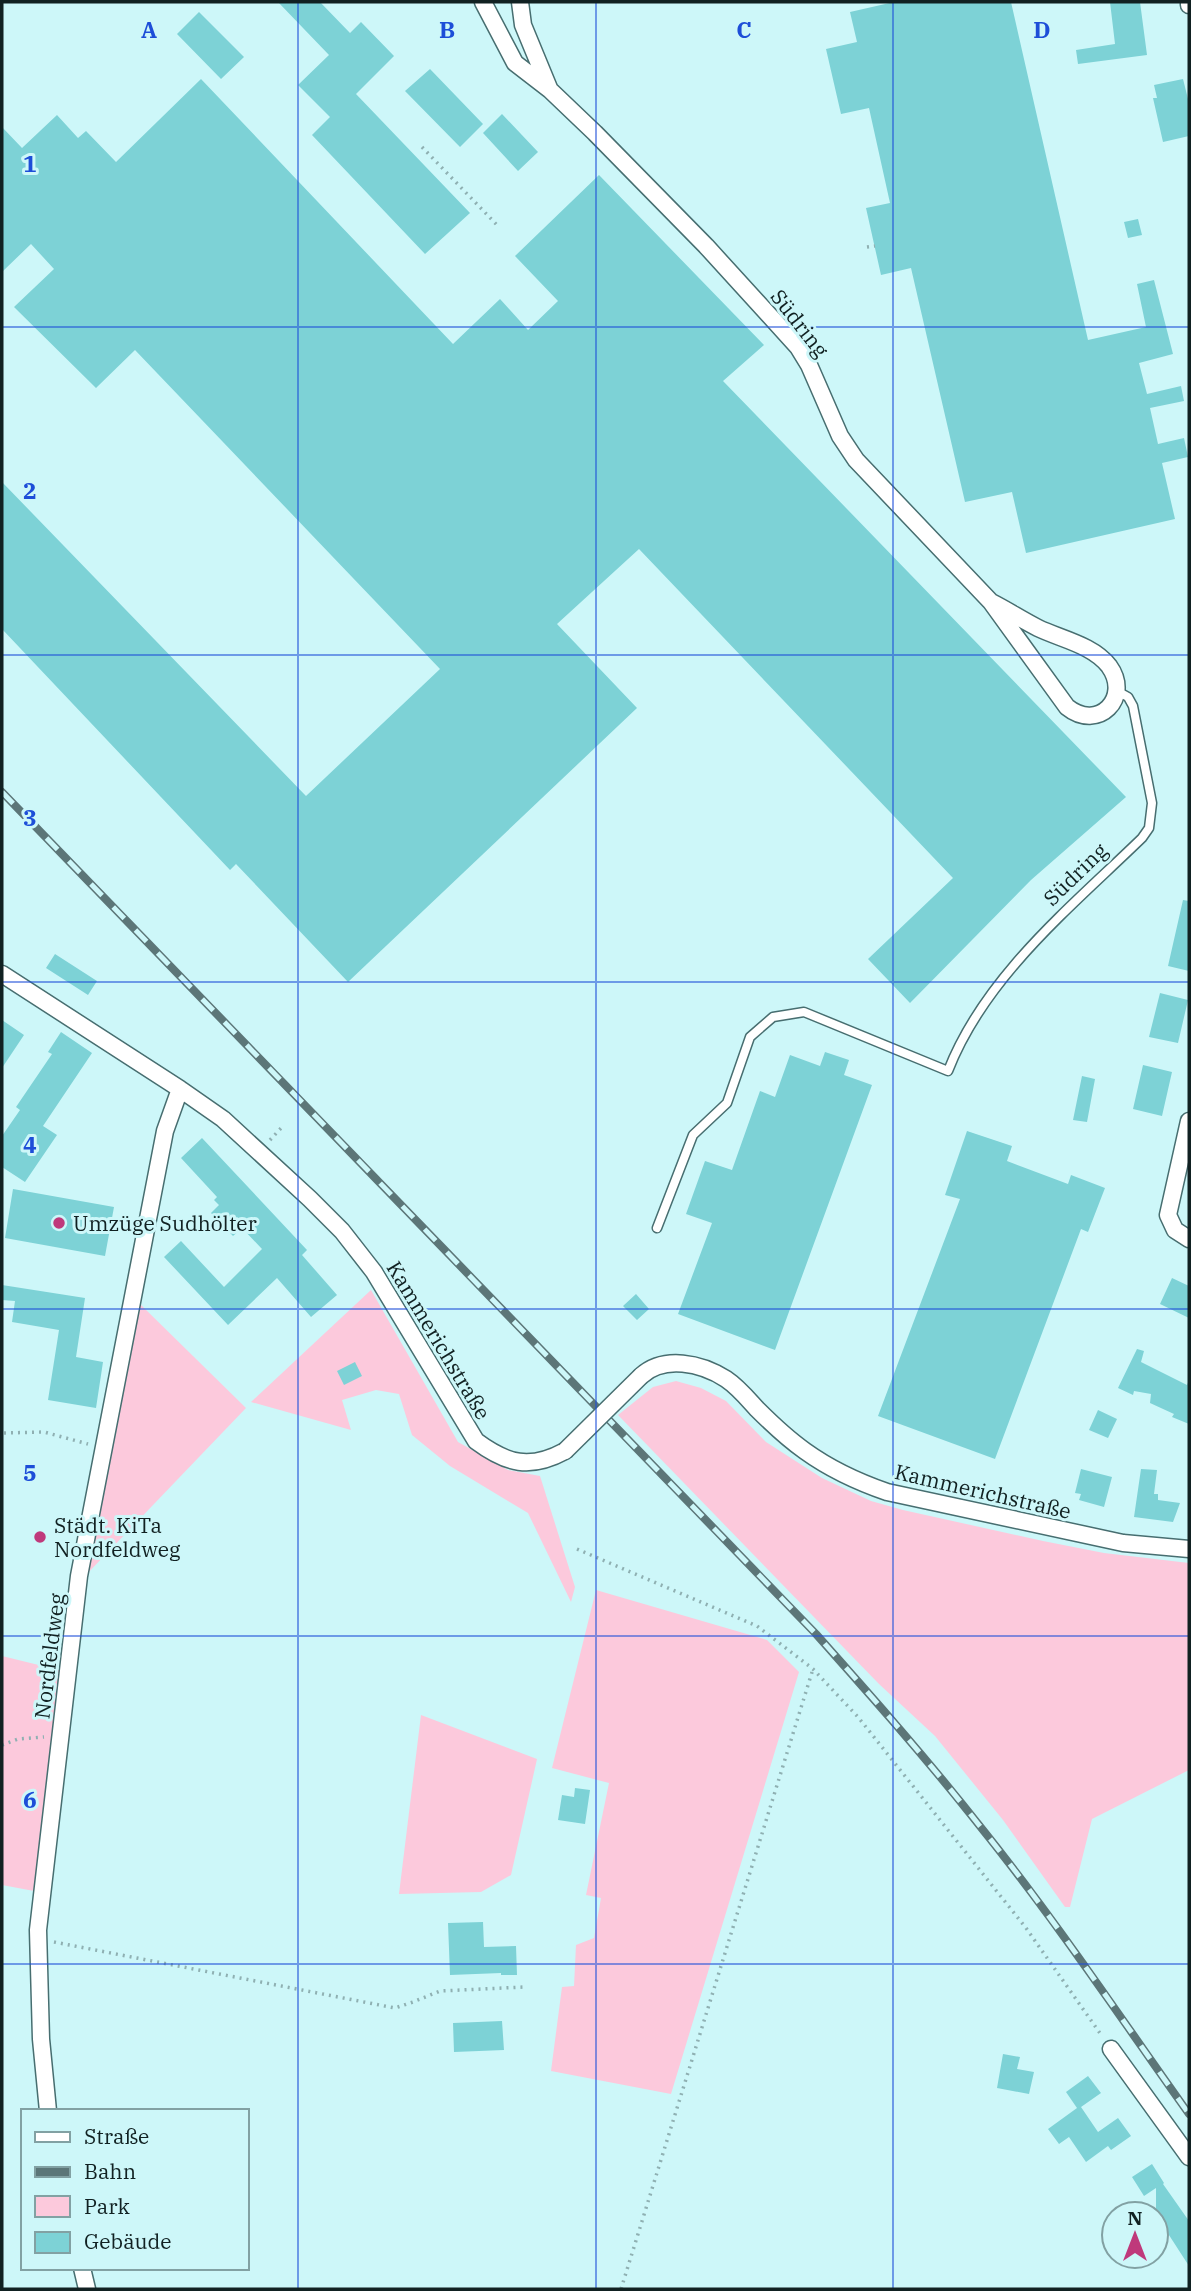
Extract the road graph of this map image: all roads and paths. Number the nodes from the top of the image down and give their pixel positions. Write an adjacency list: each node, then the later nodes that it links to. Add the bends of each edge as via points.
1 (483, 2): 4 (street, Südring)
2 (494, 2): 4 (street, Südring)
3 (520, 2): 5 (street, Südring, via 523,26)
4 (496, 26): 5 (street, Südring, via 515,63)
5 (550, 90): 10 (street, Südring, via 785,332 810,365 856,460)
6 (422, 147): 7 (path)
7 (497, 225)
8 (875, 246): 9 (path)
9 (867, 247)
10 (991, 602): 11 (street, Südring, via 1098,656 1109,666); 11 (street, Südring, via 1075,714 1097,716 1113,703)
11 (1117, 691): 15 (lane, Südring, via 1133,706 1152,803 1149,828 1035,942 992,995 948,1071 804,1012 773,1017 750,1037 727,1104 693,1135)
12 (2, 974): 13 (street, Kammerichstraße)
13 (180, 1089): 18 (street, Nordfeldweg, via 165,1131); 20 (street, Kammerichstraße, bridge, via 252,1144 364,1257 476,1441 513,1462 545,1460 565,1451 641,1377 669,1363 711,1372 738,1389 821,1463 867,1485 1123,1543)
14 (1189, 1121): 16 (street, via 1168,1215 1175,1230)
15 (657, 1228)
16 (1189, 1239)
17 (4, 1433): 18 (path, via 44,1432)
18 (104, 1448): 22 (street, Nordfeldweg, via 79,1576)
19 (578, 1549): 21 (path, via 757,1626)
20 (1189, 1549)
21 (813, 1669): 26 (path, via 858,1717 1027,1928); 31 (path)
22 (60, 1736): 23 (path); 24 (street, Nordfeldweg)
23 (2, 1745)
24 (39, 1938): 25 (path, via 395,2008 440,1991); 27 (street, Nordfeldweg)
25 (524, 1987)
26 (1111, 2049): 28 (street)
27 (48, 2109)
28 (1189, 2157)
29 (82, 2270): 30 (street)
30 (87, 2289)
31 (621, 2289)

